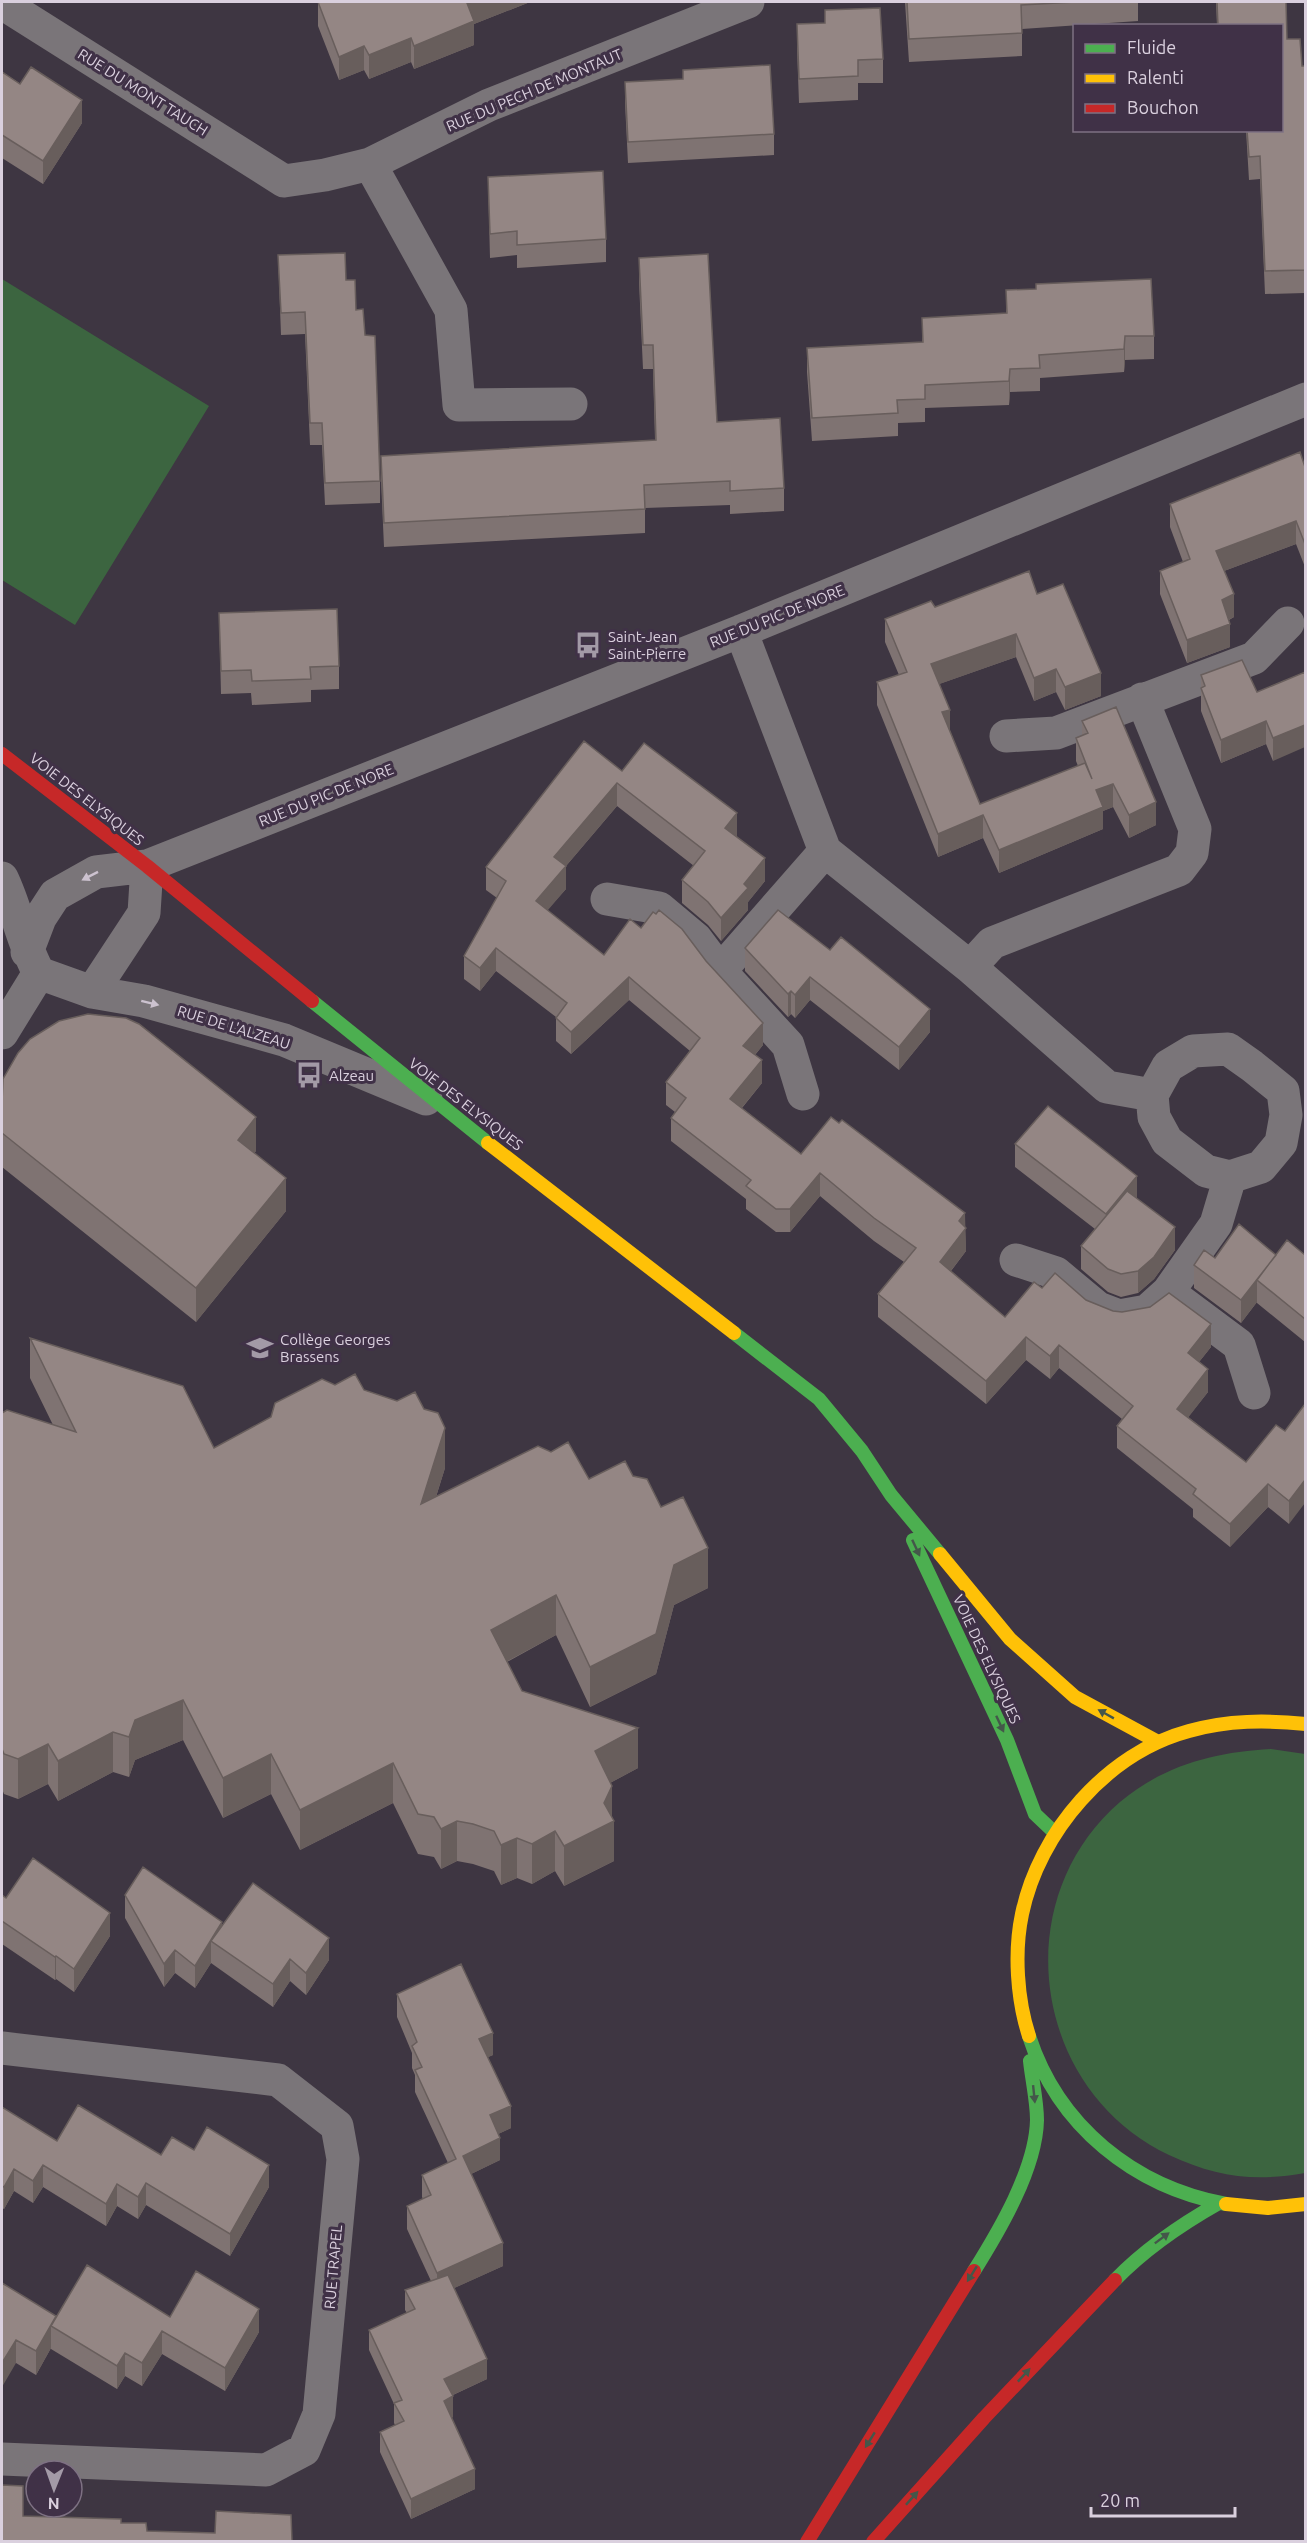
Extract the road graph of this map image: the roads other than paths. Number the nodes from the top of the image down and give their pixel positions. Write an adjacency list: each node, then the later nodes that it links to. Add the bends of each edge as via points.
1 (748, 2): 3 (street, RUE DU PECH DE MONTAUT, via 489,105)
2 (2, 3): 4 (street, RUE DU MONT TAUCH)
3 (370, 164): 4 (street, RUE DU PECH DE MONTAUT); 6 (street, via 451,310 459,405)
4 (285, 182)
5 (1305, 399): 8 (street, RUE DU PIC DE NORE)
6 (571, 404)
7 (1288, 623): 9 (street, via 1254,657)
8 (741, 631): 12 (street); 13 (street, RUE DU PIC DE NORE)
9 (1142, 699): 10 (street, via 1056,733); 17 (street, via 1195,829 1192,853 1179,870 992,943)
10 (1006, 736)
11 (2, 754): 13 (main road, VOIE DES ELYSIQUES)
12 (825, 851): 17 (street); 18 (street)
13 (147, 866): 16 (street, one-way to 16, via 96,872 55,895 40,918); 19 (street, via 144,913); 24 (main road, VOIE DES ELYSIQUES)
14 (2, 878): 16 (street)
15 (607, 899): 18 (street, via 659,908 696,939)
16 (33, 963): 19 (street, RUE DE L'ALZEAU); 20 (street)
17 (970, 967): 23 (street, via 1107,1087)
18 (720, 971): 22 (street, via 788,1046)
19 (92, 992): 24 (street, RUE DE L'ALZEAU, one-way to 24, via 144,1001 284,1040)
20 (2, 1034)
21 (1294, 1086): 23 (street, via 1252,1066 1228,1049 1193,1051 1168,1066); 25 (street, via 1281,1143 1261,1167)
22 (803, 1094)
23 (1152, 1095): 25 (street, via 1154,1117 1167,1141 1206,1171)
24 (438, 1104): 29 (main road, VOIE DES ELYSIQUES, via 819,1399 862,1451)
25 (1230, 1177): 27 (street, via 1216,1224)
26 (1016, 1260): 27 (street, via 1056,1273 1098,1308 1119,1316 1147,1311)
27 (1168, 1292): 28 (street, via 1239,1345)
28 (1254, 1393)
29 (891, 1495): 33 (main road, VOIE DES ELYSIQUES, one-way to 29, via 1075,1697 1010,1639); 34 (main road, VOIE DES ELYSIQUES, one-way to 34, via 1007,1740 1035,1814)
30 (1289, 1710): 31 (main road)
31 (1272, 1719): 32 (main road); 33 (main road, via 1233,1720 1193,1728)
32 (1305, 1724)
33 (1158, 1742): 34 (main road, via 1099,1780)
34 (1055, 1833): 35 (main road, via 1031,1881 1018,1934 1019,1994)
35 (1027, 2036): 37 (main road, via 1062,2105 1104,2151 1132,2171 1191,2198); 40 (main road, one-way to 40, via 1037,2121 1027,2171 990,2245)
36 (2, 2048): 39 (street, RUE TRAPEL, via 278,2080 337,2126 343,2159 319,2414 304,2450 266,2470)
37 (1219, 2203): 38 (main road, via 1242,2208); 41 (main road, one-way to 37, via 1137,2257 1175,2228)
38 (1305, 2204)
39 (2, 2459)
40 (807, 2541)
41 (873, 2541)

